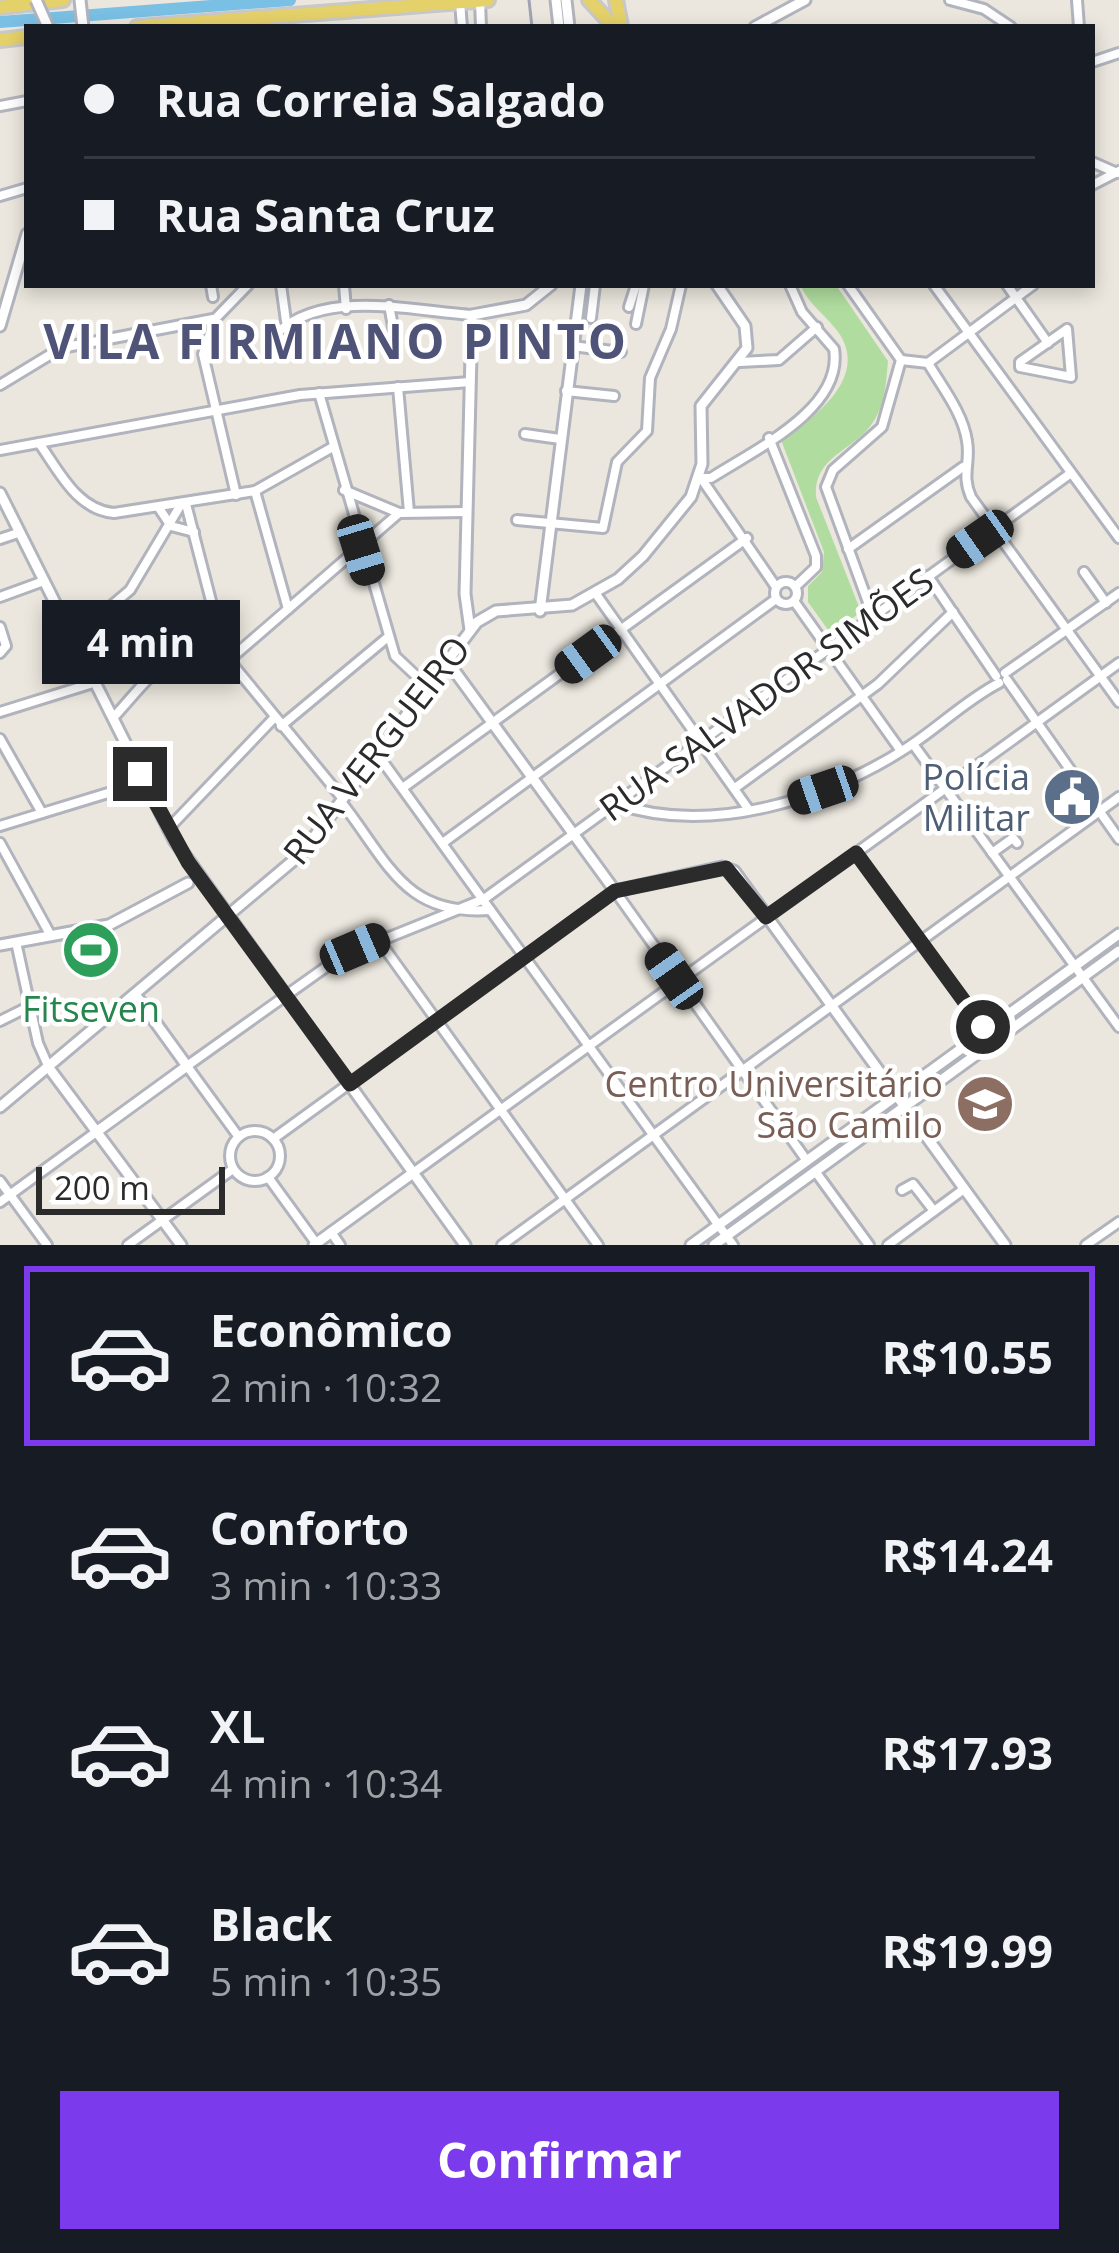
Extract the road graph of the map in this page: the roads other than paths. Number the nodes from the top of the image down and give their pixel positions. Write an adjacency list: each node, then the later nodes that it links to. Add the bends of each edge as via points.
1 (63, 0): 7 (main road)
2 (484, 0): 6 (main road)
3 (589, 0): 10 (main road)
4 (805, 0): 11 (main road)
5 (950, 0): 12 (street)
6 (460, 2): 8 (main road)
7 (0, 7)
8 (311, 21): 9 (main road)
9 (224, 24)
10 (615, 24)
11 (761, 24)
12 (1006, 24)
13 (21, 264): 30 (main road)
14 (212, 288): 31 (street)
15 (245, 288): 38 (street)
16 (280, 288): 39 (street)
17 (344, 288): 35 (street)
18 (547, 288): 36 (main road, via 526,305)
19 (581, 288): 47 (main road)
20 (595, 288): 37 (street)
21 (638, 288): 34 (street)
22 (640, 288): 40 (street)
23 (680, 288): 77 (street, via 650,378 647,431 617,462 603,528)
24 (720, 288): 50 (main road, via 748,335)
25 (791, 288): 42 (street)
26 (850, 288): 49 (street)
27 (936, 288): 44 (street)
28 (1008, 288): 32 (street)
29 (1029, 288): 32 (street)
30 (4, 290): 41 (main road)
31 (213, 297)
32 (1016, 298): 44 (street); 46 (street)
33 (389, 305): 35 (street); 36 (street); 43 (street)
34 (629, 307)
35 (346, 309): 39 (street)
36 (472, 315): 52 (main road)
37 (591, 318)
38 (215, 319): 53 (street, via 61,348); 58 (street, via 203,354)
39 (286, 321): 45 (street)
40 (636, 324)
41 (0, 326)
42 (817, 327): 50 (street, via 779,359); 60 (street, via 834,349 832,385)
43 (394, 332)
44 (969, 333): 51 (street); 66 (street)
45 (270, 340)
46 (1048, 343): 46 (street, via 1020,367 1070,377 1070,330)
47 (572, 346): 48 (street); 55 (main road)
48 (621, 352)
49 (901, 360): 51 (street); 85 (street, via 882,427 828,478 826,494)
50 (740, 362): 67 (main road, via 701,406)
51 (928, 363): 65 (street, via 964,425)
52 (470, 382): 54 (street); 74 (main road)
53 (0, 385)
54 (398, 387): 56 (street); 75 (street)
55 (566, 391): 57 (street); 61 (main road)
56 (319, 392): 58 (street); 63 (street)
57 (614, 396)
58 (213, 411): 62 (street); 71 (street)
59 (525, 434): 61 (street)
60 (769, 438): 67 (street, via 716,476); 91 (street, via 816,556)
61 (560, 439): 77 (main road)
62 (39, 443): 64 (street); 73 (street, via 90,508)
63 (331, 448): 68 (street); 69 (street)
64 (0, 450)
65 (963, 467): 79 (street); 85 (street)
66 (1071, 473): 79 (street, RUA SALVADOR SIMÕES); 84 (street)
67 (700, 478): 83 (street); 93 (main road, RUA VERGUEIRO, via 656,544)
68 (343, 490): 75 (street); 86 (street)
69 (255, 491): 71 (street); 99 (street)
70 (0, 493): 81 (main road)
71 (236, 495): 72 (street)
72 (183, 505): 73 (street); 78 (street); 80 (street)
73 (159, 508): 78 (street)
74 (467, 512): 75 (street); 98 (main road)
75 (404, 513): 86 (street)
76 (517, 520): 77 (street)
77 (550, 524): 100 (main road)
78 (171, 526): 80 (street); 104 (street, via 130,590)
79 (993, 529): 88 (street, RUA SALVADOR SIMÕES); 107 (street)
80 (194, 532): 113 (street)
81 (18, 533): 82 (street); 89 (main road)
82 (0, 538)
83 (747, 538): 90 (street); 108 (street)
84 (1119, 538)
85 (848, 549): 102 (street)
86 (361, 550): 99 (street); 109 (street)
87 (1084, 572): 97 (street)
88 (928, 576): 101 (street); 102 (street, RUA SALVADOR SIMÕES)
89 (41, 581): 94 (street); 110 (main road)
90 (780, 585): 91 (street); 95 (street)
91 (795, 587): 96 (street)
92 (1119, 593): 97 (street)
93 (596, 594): 100 (main road, RUA VERGUEIRO); 108 (street)
94 (0, 597)
95 (776, 599): 96 (street); 120 (street)
96 (794, 602): 111 (street)
97 (1106, 603): 107 (street)
98 (465, 608): 103 (main road); 106 (main road)
99 (288, 610): 113 (street)
100 (540, 611): 103 (main road, RUA VERGUEIRO, via 503,609)
101 (953, 612): 118 (street); 122 (street)
102 (873, 616): 111 (street, RUA SALVADOR SIMÕES)
103 (481, 619): 106 (main road, RUA VERGUEIRO)
104 (94, 620): 110 (street); 116 (street)
105 (0, 627): 112 (street)
106 (470, 629): 114 (main road, RUA VERGUEIRO)
107 (1066, 630): 117 (street); 118 (street)
108 (620, 631): 120 (street); 127 (street)
109 (388, 637): 121 (street, via 400,664); 129 (street)
110 (71, 640): 119 (main road)
111 (829, 648): 122 (street); 131 (street, RUA SALVADOR SIMÕES)
112 (0, 653)
113 (227, 658): 116 (street, via 182,651); 125 (street)
114 (448, 662): 121 (main road, RUA VERGUEIRO); 127 (main road)
115 (1119, 663): 117 (street)
116 (151, 677): 126 (street)
117 (1100, 677): 123 (street); 128 (street)
118 (1004, 678): 128 (street); 132 (street)
119 (93, 683): 124 (street); 126 (main road)
120 (659, 685): 131 (street); 135 (street)
121 (428, 687): 134 (main road, RUA VERGUEIRO)
122 (861, 697): 133 (street); 138 (street)
123 (1119, 702)
124 (0, 712)
125 (274, 718): 129 (street); 149 (street)
126 (111, 720): 136 (main road)
127 (493, 723): 135 (main road); 137 (street)
128 (1034, 724): 140 (street); 145 (street)
129 (281, 726): 142 (street)
130 (0, 739): 146 (street)
131 (700, 742): 138 (street); 139 (street, RUA SALVADOR SIMÕES)
132 (913, 743): 133 (street); 140 (street)
133 (902, 751): 144 (street, via 823,790)
134 (378, 755): 137 (street); 142 (main road, RUA VERGUEIRO)
135 (532, 777): 150 (main road); 152 (street)
136 (144, 782): 146 (street); 149 (main road)
137 (404, 787): 152 (street)
138 (735, 788): 144 (street)
139 (636, 789): 143 (street, RUA SALVADOR SIMÕES); 147 (street)
140 (945, 789): 155 (street); 156 (street)
141 (1119, 797): 145 (street)
142 (343, 802): 163 (street, via 400,882); 167 (main road, RUA VERGUEIRO, via 302,854)
143 (616, 804): 147 (street); 150 (street, RUA SALVADOR SIMÕES)
144 (748, 809): 147 (street)
145 (1099, 812): 151 (street); 158 (street)
146 (42, 813): 148 (street)
147 (646, 814)
148 (0, 826)
149 (168, 829): 157 (main road)
150 (574, 834): 161 (main road); 162 (street, RUA SALVADOR SIMÕES)
151 (1119, 839)
152 (444, 842): 162 (street)
153 (0, 843): 170 (street)
154 (1017, 843): 156 (street, via 1013,838)
155 (856, 853): 166 (street); 173 (street)
156 (992, 853): 158 (street)
157 (188, 862): 159 (main road); 160 (main road)
158 (1010, 877): 173 (street); 177 (street)
159 (188, 883): 160 (main road); 170 (main road, via 127,919)
160 (209, 891): 167 (main road)
161 (615, 891): 166 (main road, via 722,867 734,871); 176 (street); 179 (street)
162 (484, 899): 164 (street); 165 (street, RUA SALVADOR SIMÕES)
163 (435, 906): 165 (street); 168 (street)
164 (492, 910): 165 (street, RUA SALVADOR SIMÕES); 176 (street)
165 (459, 912): 168 (street, RUA SALVADOR SIMÕES)
166 (766, 917): 179 (street); 183 (main road)
167 (230, 918): 180 (main road); 181 (main road, RUA VERGUEIRO)
168 (437, 919): 171 (street, RUA SALVADOR SIMÕES)
169 (1119, 934): 177 (main road)
170 (51, 937): 172 (main road)
171 (378, 939): 180 (street, RUA SALVADOR SIMÕES); 185 (street)
172 (16, 942): 174 (main road); 182 (street)
173 (921, 942): 183 (street); 187 (street)
174 (0, 945)
175 (1119, 951): 178 (main road)
176 (526, 958): 185 (street); 188 (street)
177 (1075, 967): 178 (street); 187 (main road)
178 (1083, 977): 186 (street); 195 (main road)
179 (678, 982): 188 (street); 191 (street)
180 (286, 996): 189 (street, RUA SALVADOR SIMÕES); 192 (main road)
181 (136, 997): 189 (main road); 190 (main road, RUA VERGUEIRO)
182 (30, 1006): 184 (street); 190 (street)
183 (832, 1006): 191 (street); 193 (main road)
184 (0, 1021)
185 (436, 1021): 192 (street); 196 (street)
186 (1119, 1027)
187 (986, 1031): 193 (main road)
188 (589, 1046): 196 (street); 198 (street)
189 (187, 1066): 197 (main road, RUA SALVADOR SIMÕES); 199 (street)
190 (49, 1068): 194 (main road, RUA VERGUEIRO); 197 (main road)
191 (742, 1071): 198 (street); 201 (street)
192 (350, 1084): 200 (street); 204 (main road)
193 (897, 1096): 195 (main road); 201 (main road)
194 (0, 1107)
195 (904, 1107): 203 (main road); 207 (main road)
196 (501, 1111): 204 (street); 210 (street)
197 (99, 1130): 209 (street, RUA SALVADOR SIMÕES); 213 (main road)
198 (654, 1135): 210 (street); 215 (street)
199 (238, 1136): 200 (street, via 260,1131); 202 (street, via 229,1155)
200 (274, 1139): 205 (street, via 278,1164)
201 (807, 1160): 215 (main road)
202 (233, 1169): 205 (street, via 253,1181); 213 (street)
203 (815, 1171): 218 (main road); 229 (street)
204 (413, 1173): 216 (main road); 224 (main road)
205 (268, 1177): 219 (street)
206 (0, 1181): 209 (street)
207 (964, 1189): 212 (street); 217 (main road)
208 (902, 1190): 212 (street, via 913,1184)
209 (10, 1194): 211 (street, RUA SALVADOR SIMÕES); 220 (street)
210 (565, 1199): 225 (street); 226 (street)
211 (0, 1202)
212 (934, 1211): 230 (street)
213 (163, 1220): 221 (street); 222 (main road)
214 (1119, 1222): 232 (street)
215 (718, 1225): 218 (street); 227 (main road)
216 (331, 1232): 219 (main road); 223 (street)
217 (992, 1238): 231 (main road)
218 (729, 1241): 228 (main road)
219 (315, 1244)
220 (47, 1245)
221 (128, 1245)
222 (181, 1245)
223 (340, 1245)
224 (465, 1245)
225 (502, 1245)
226 (598, 1245)
227 (691, 1245)
228 (714, 1245)
229 (869, 1245)
230 (888, 1245)
231 (1005, 1245)
232 (1086, 1245)

